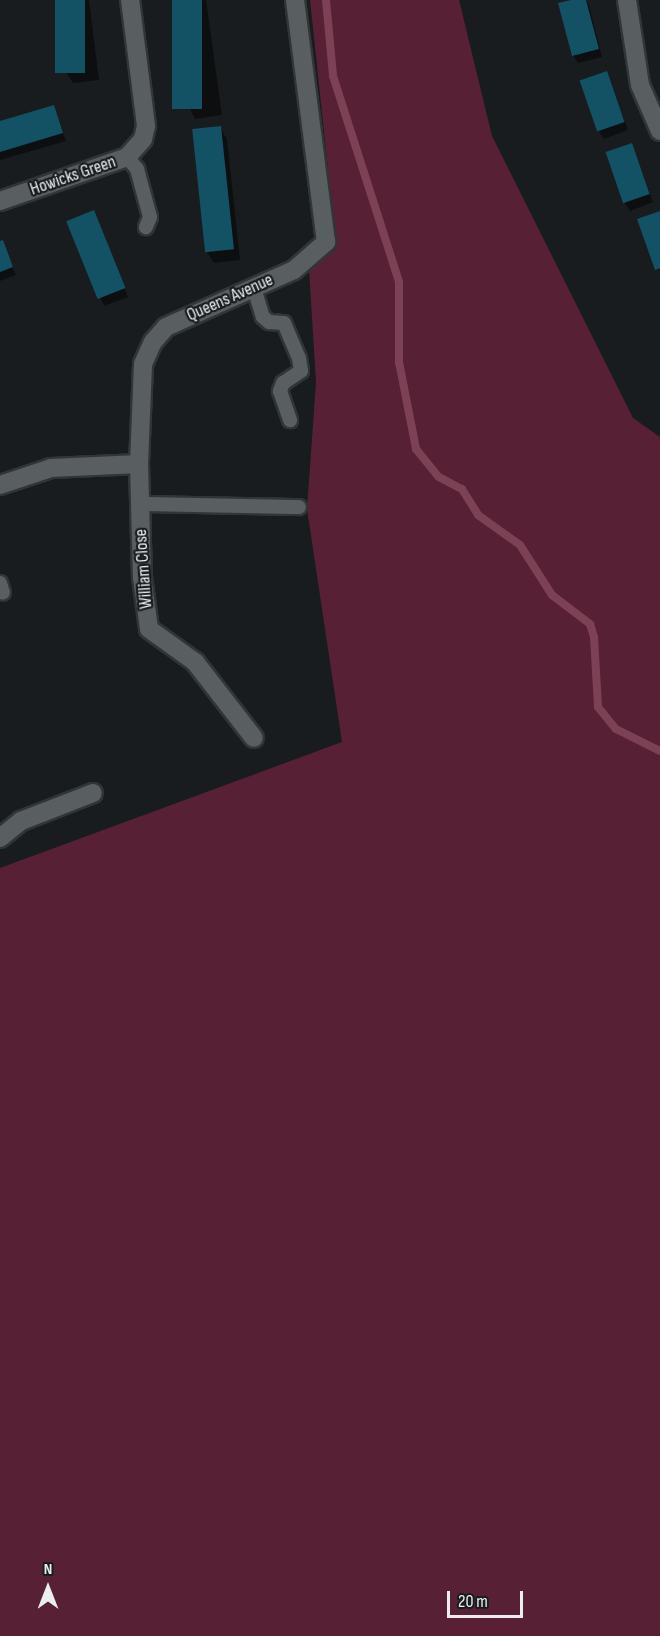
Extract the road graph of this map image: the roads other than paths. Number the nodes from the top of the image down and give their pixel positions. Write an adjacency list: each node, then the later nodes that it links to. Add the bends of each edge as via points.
1 (129, 0): 5 (street, Howicks Green, via 146,126 143,139)
2 (295, 0): 8 (street, Queens Avenue, via 326,242 294,270)
3 (627, 0): 4 (street, via 640,85)
4 (660, 131)
5 (127, 157): 6 (street, Howicks Green); 7 (lane, via 137,169 150,217)
6 (0, 201)
7 (146, 227)
8 (254, 288): 9 (lane, via 263,317 269,322 284,323 299,358 301,371 283,383 280,391); 10 (street, Queens Avenue, via 166,327 153,342 143,364)
9 (291, 420)
10 (139, 464): 11 (street, via 51,468); 12 (street, William Close)
11 (0, 485)
12 (140, 504): 13 (lane); 14 (street, William Close, via 142,577 149,629 195,662)
13 (299, 507)
14 (254, 738)
15 (93, 793): 16 (street, via 21,821)
16 (0, 838)

